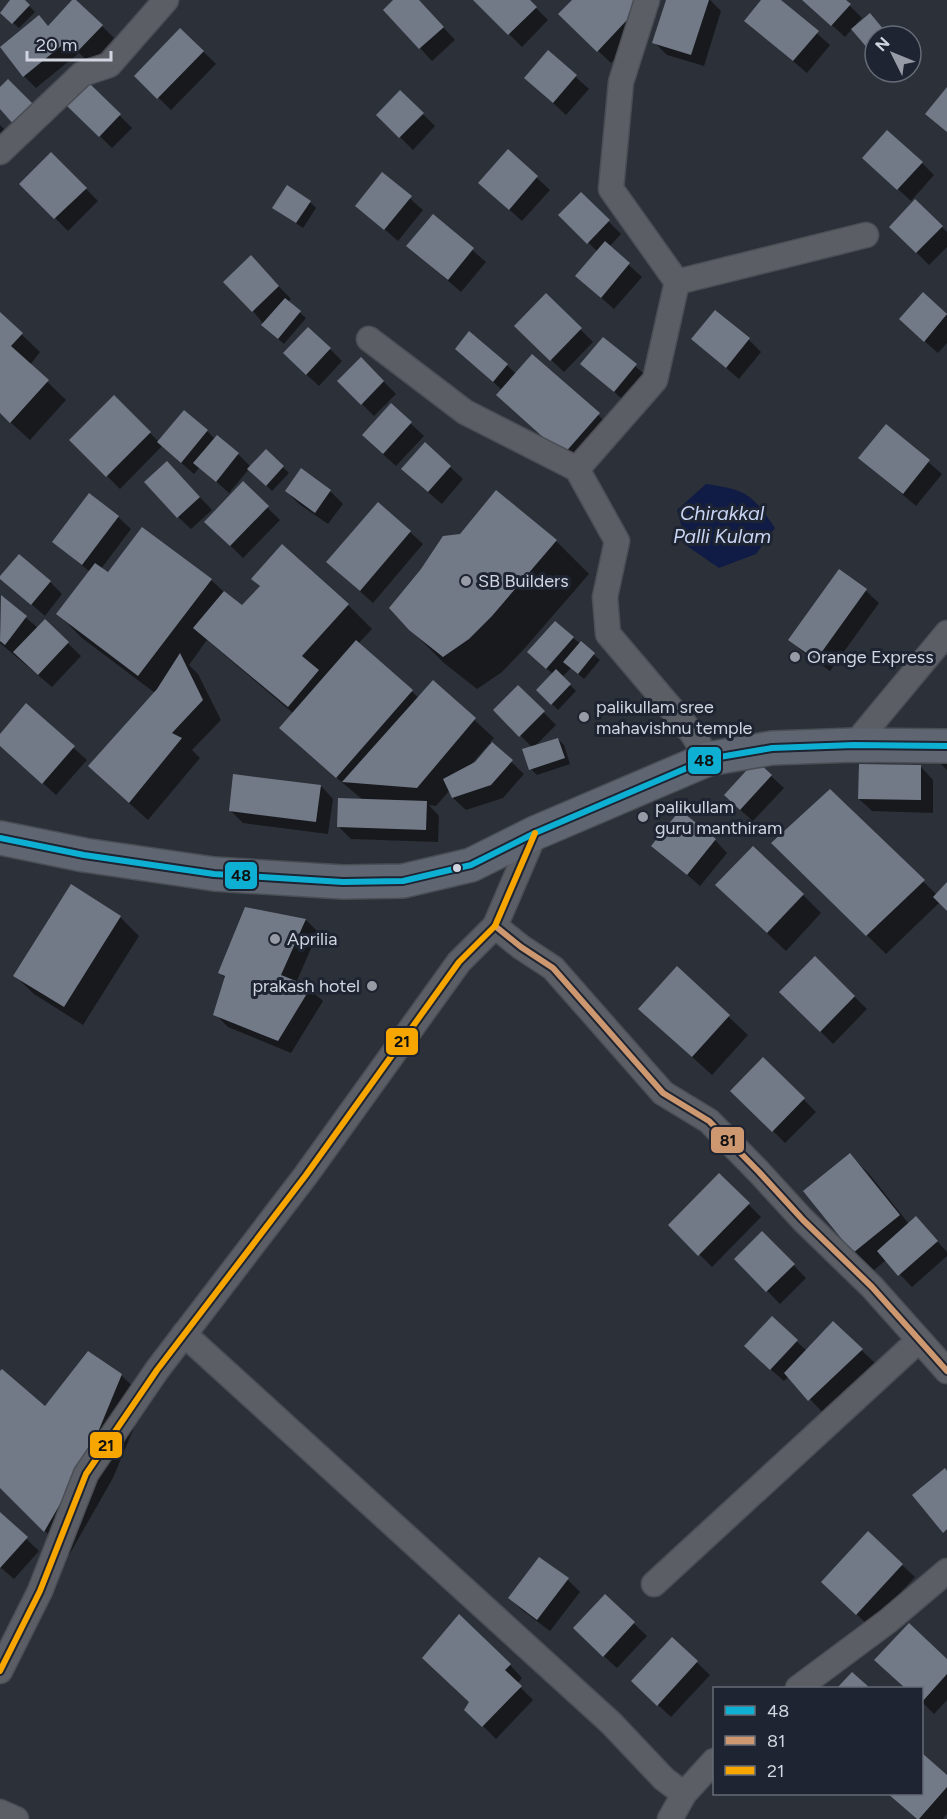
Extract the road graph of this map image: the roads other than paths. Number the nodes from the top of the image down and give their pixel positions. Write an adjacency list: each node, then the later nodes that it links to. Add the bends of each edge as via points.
1 (166, 0): 3 (street, via 109,65 82,74)
2 (647, 0): 5 (street, via 621,81 611,189)
3 (0, 152)
4 (866, 235): 5 (street)
5 (677, 282): 7 (street, via 655,380)
6 (369, 339): 7 (street, via 465,412)
7 (577, 469): 11 (street, via 617,541 605,597 608,633 692,733)
8 (947, 633): 9 (street)
9 (854, 745): 10 (highway); 11 (highway, via 772,748)
10 (947, 746)
11 (708, 759): 12 (highway)
12 (535, 833): 13 (highway, via 471,865 403,881 343,882 214,874); 14 (street)
13 (0, 838)
14 (495, 926): 15 (street, via 459,962 306,1175); 16 (street, via 553,968 663,1094 709,1121 872,1287)
15 (184, 1335): 20 (street, via 86,1474 40,1591); 23 (street)
16 (918, 1341): 17 (street); 19 (street)
17 (947, 1371)
18 (947, 1571): 21 (street)
19 (654, 1584)
20 (0, 1671)
21 (801, 1687)
22 (713, 1762): 23 (street)
23 (684, 1794): 26 (street)
24 (0, 1812): 25 (street)
25 (16, 1819)
26 (670, 1819)

